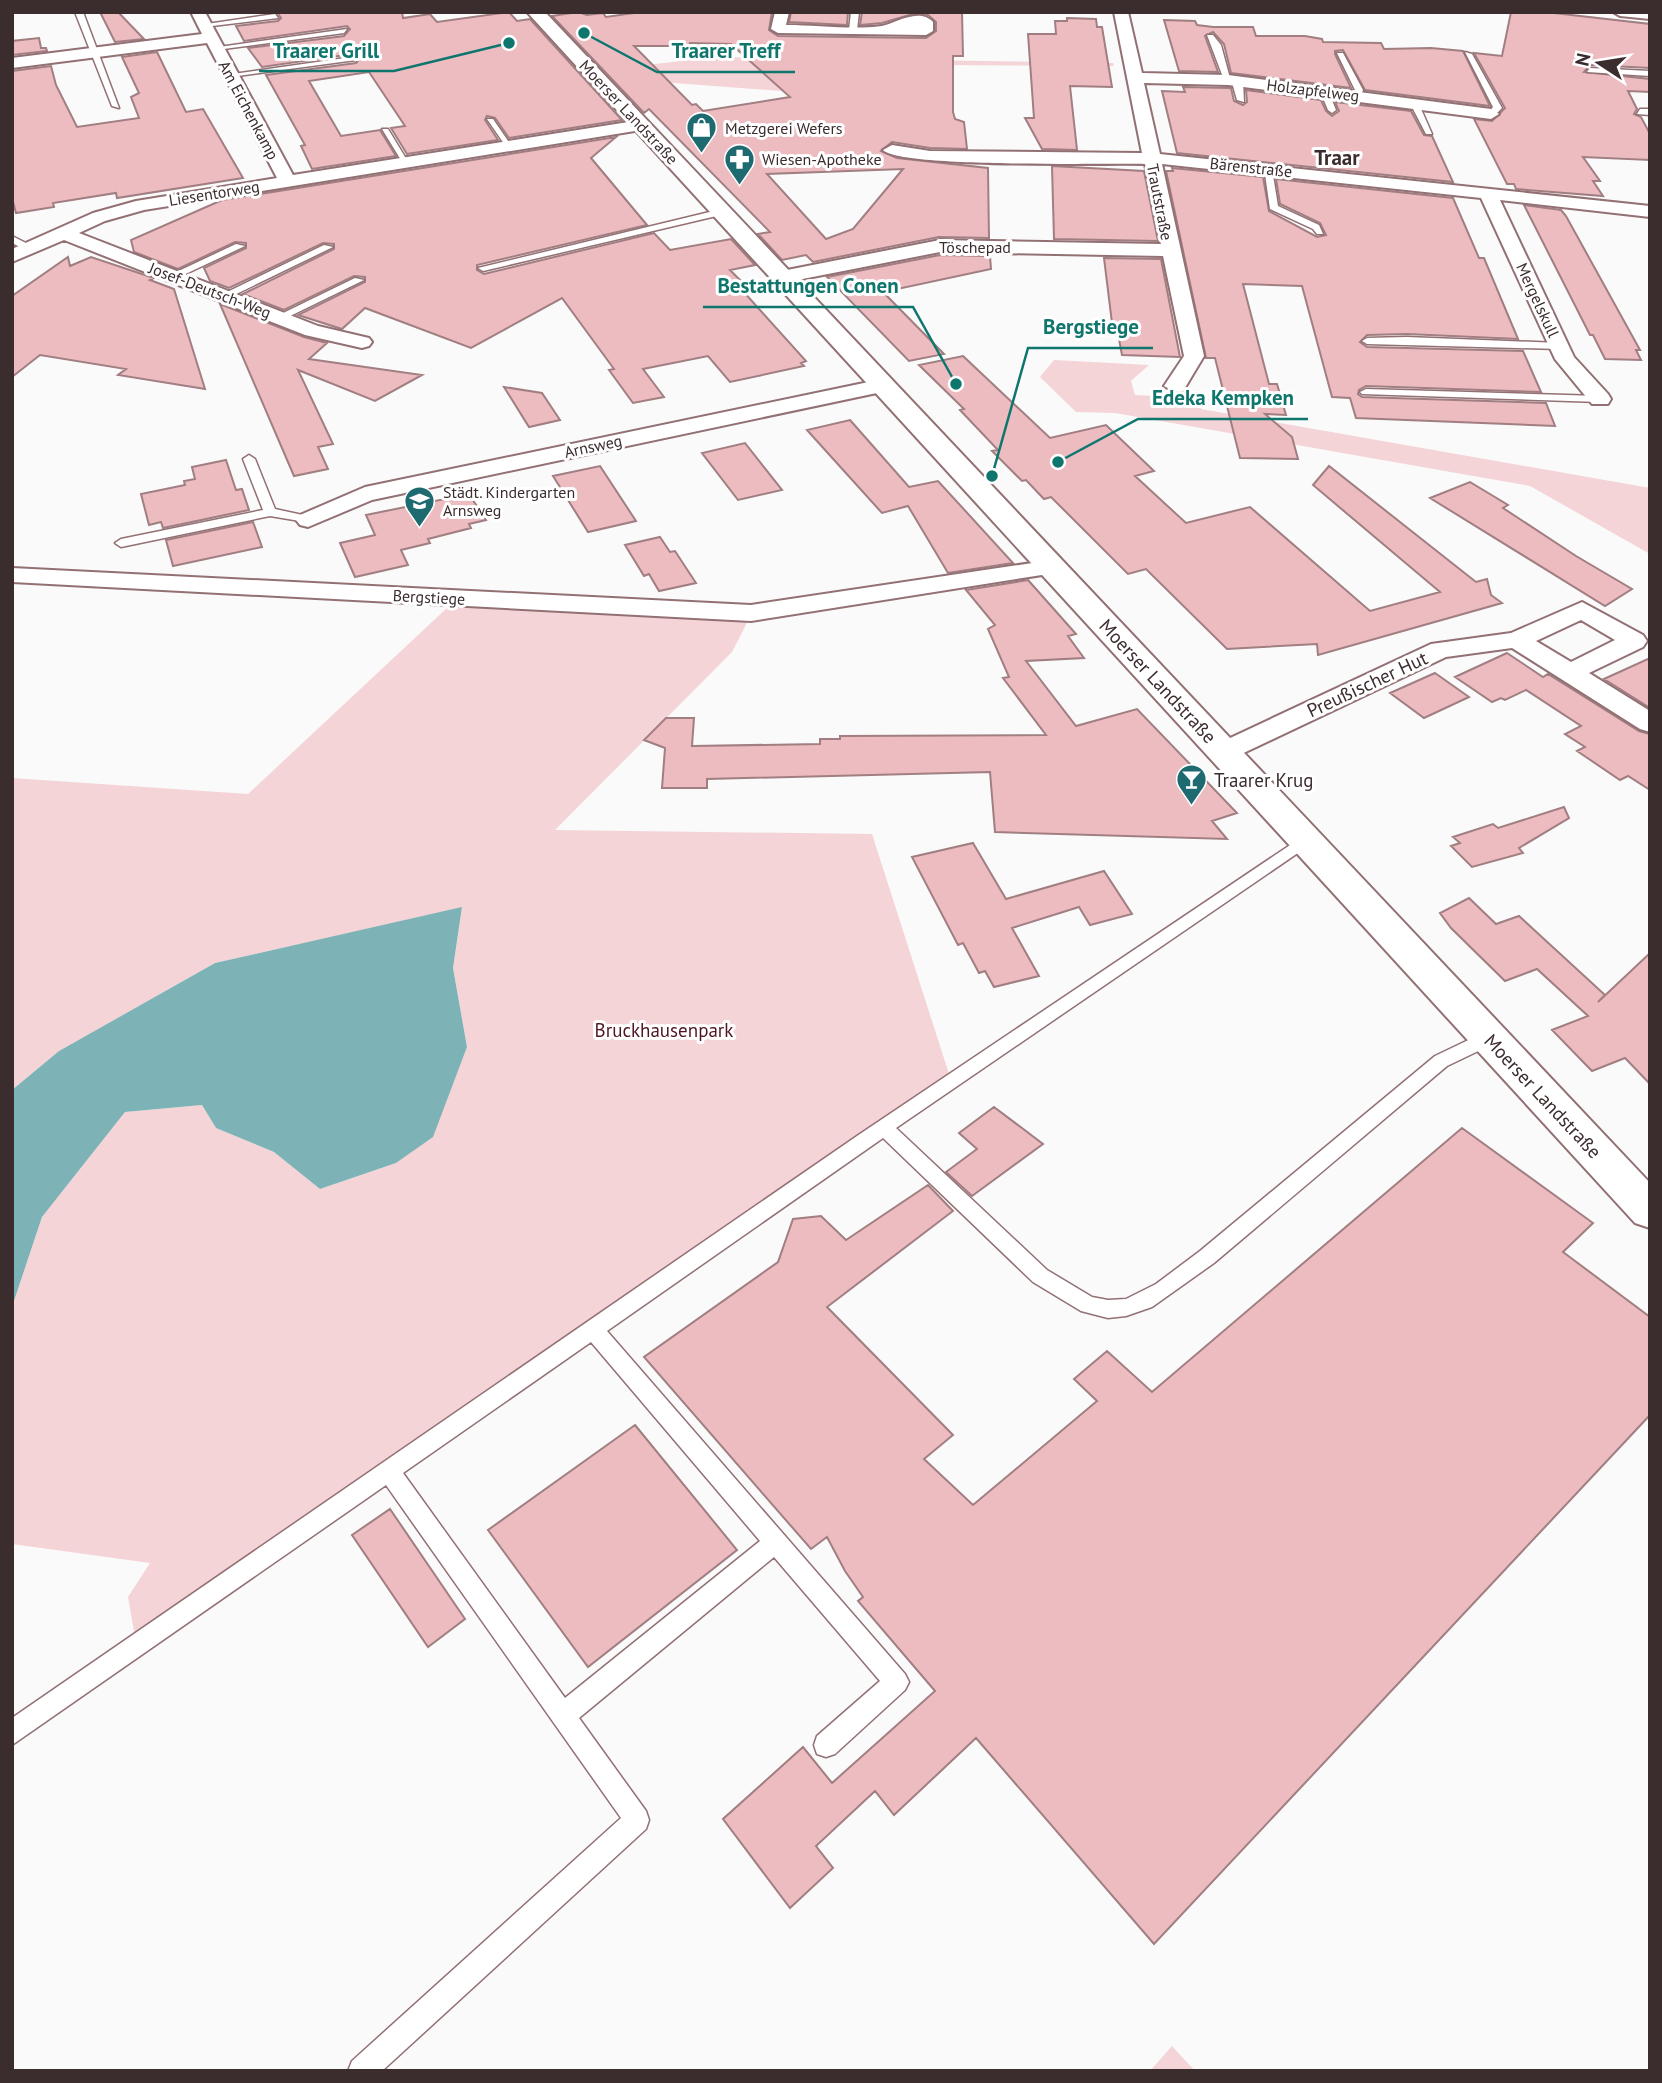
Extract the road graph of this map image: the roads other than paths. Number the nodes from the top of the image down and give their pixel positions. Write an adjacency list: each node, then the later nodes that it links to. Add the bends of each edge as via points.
1 (79, 12): 14 (lane)
2 (536, 12): 32 (main road, Moerser Landstraße)
3 (782, 12): 9 (street, via 778,29)
4 (855, 12): 9 (lane)
5 (1121, 12): 22 (street, Trautstraße)
6 (1620, 12): 7 (street)
7 (1650, 15)
8 (275, 16): 11 (lane)
9 (853, 30): 10 (street)
10 (892, 30)
11 (207, 31): 12 (lane); 14 (street, Am Eichenkamp); 21 (street, Am Eichenkamp)
12 (345, 33)
13 (1210, 37): 23 (lane)
14 (95, 53): 18 (street, Am Eichenkamp); 28 (lane)
15 (1468, 54): 30 (lane, via 1498,108)
16 (1340, 55): 25 (lane, via 1359,90)
17 (356, 58): 21 (lane)
18 (12, 64)
19 (1590, 70): 20 (lane)
20 (1650, 74)
21 (230, 75): 40 (street, Am Eichenkamp)
22 (1134, 78): 23 (street, Holzapfelweg); 37 (street, Trautstraße)
23 (1234, 80): 24 (street, Holzapfelweg); 26 (lane)
24 (1329, 92): 25 (street, Holzapfelweg); 29 (lane)
25 (1357, 96): 27 (street, Holzapfelweg)
26 (1241, 100)
27 (1419, 104): 30 (street, Holzapfelweg); 34 (lane)
28 (116, 106)
29 (1332, 110)
30 (1491, 114)
31 (490, 121): 35 (lane)
32 (641, 125): 35 (street, Liesentorweg); 42 (main road, Moerser Landstraße)
33 (385, 131): 38 (lane)
34 (1429, 132)
35 (510, 146): 38 (street, Liesentorweg)
36 (892, 150): 37 (street, Bärenstraße, via 930,156)
37 (1152, 159): 39 (street, Bärenstraße); 49 (street, Trautstraße)
38 (407, 163): 40 (street, Liesentorweg)
39 (1267, 169): 41 (street, Bärenstraße); 45 (lane, via 1273,207)
40 (288, 181): 44 (street, Liesentorweg, via 142,205)
41 (1488, 194): 43 (street, Bärenstraße); 58 (street, Mergelskull)
42 (722, 212): 50 (lane); 52 (main road, Moerser Landstraße)
43 (1650, 212)
44 (61, 232): 48 (street, Liesentorweg); 51 (street, Josef-Deutsch-Weg)
45 (1320, 232)
46 (240, 246): 51 (lane)
47 (328, 247): 54 (lane)
48 (18, 248)
49 (1170, 250): 52 (street, Töschepad, via 940,246); 60 (street, Trautstraße, via 1194,356)
50 (483, 268)
51 (173, 276): 54 (street, Josef-Deutsch-Weg)
52 (782, 277): 59 (main road, Moerser Landstraße)
53 (359, 280): 55 (lane)
54 (224, 296): 55 (street, Josef-Deutsch-Weg)
55 (280, 317): 57 (street, Josef-Deutsch-Weg, via 312,331)
56 (1367, 341): 58 (lane)
57 (362, 342)
58 (1559, 346): 62 (street, Mergelskull)
59 (883, 385): 65 (street, Arnsweg, via 365,494); 67 (main road, Moerser Landstraße)
60 (1175, 386)
61 (1366, 392): 62 (lane)
62 (1600, 399)
63 (249, 459): 64 (lane)
64 (270, 512): 65 (lane); 66 (lane)
65 (308, 520)
66 (121, 543)
67 (1052, 567): 68 (street, Bergstiege, via 751,613); 72 (main road, Moerser Landstraße)
68 (12, 575)
69 (1517, 640): 70 (street); 70 (street, Preußischer Hut, via 1582,610 1633,641); 72 (street, Preußischer Hut, via 1440,650)
70 (1569, 673): 71 (street)
71 (1650, 723)
72 (1223, 752): 73 (main road, Moerser Landstraße)
73 (1305, 840): 74 (main road, Moerser Landstraße); 75 (lane)
74 (1489, 1038): 75 (lane, via 1441,1061 1208,1257 1169,1286 1123,1309 1090,1308 1066,1296); 76 (main road, Moerser Landstraße)
75 (884, 1128): 77 (lane)
76 (1650, 1211)
77 (593, 1329): 78 (lane); 79 (lane)
78 (389, 1471): 80 (lane); 81 (lane)
79 (775, 1542): 80 (lane); 82 (lane, via 897,1682)
80 (563, 1715): 83 (lane, via 637,1820)
81 (12, 1733)
82 (826, 1745)
83 (362, 2071)

